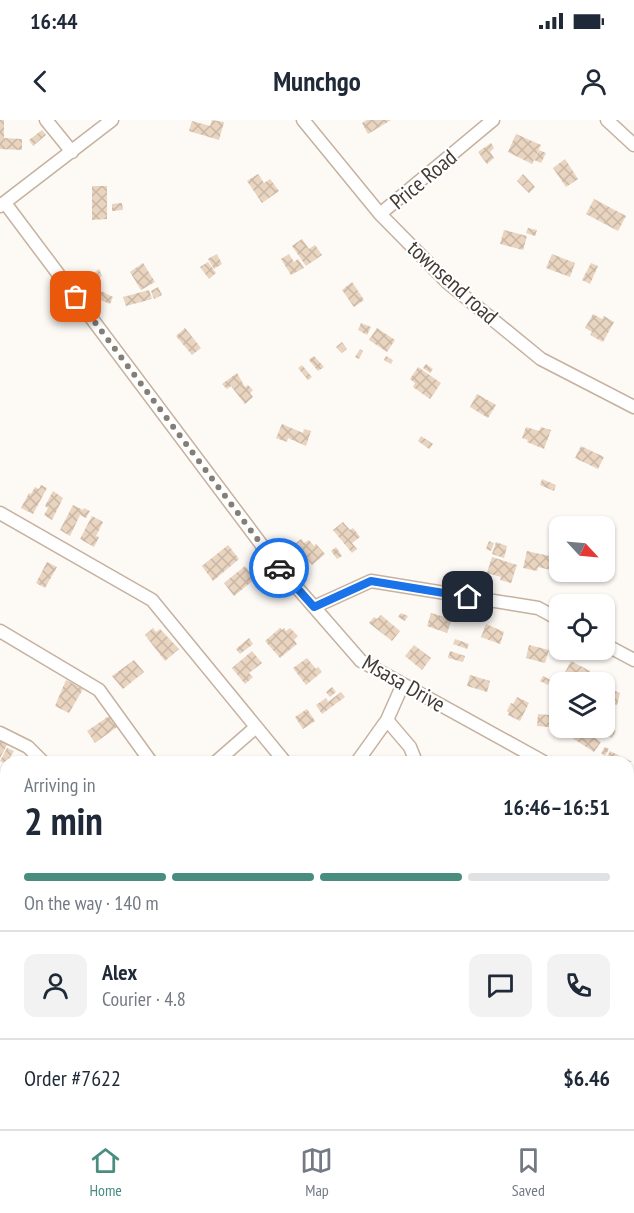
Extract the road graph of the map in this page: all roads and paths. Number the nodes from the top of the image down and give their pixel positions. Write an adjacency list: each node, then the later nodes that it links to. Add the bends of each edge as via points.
1 (46, 120): 7 (street)
2 (112, 120): 7 (street)
3 (303, 120): 9 (street, townsend road)
4 (493, 120): 9 (street, Price Road)
5 (607, 120): 6 (street)
6 (634, 145)
7 (72, 152): 8 (street)
8 (2, 204): 12 (street, Msasa Drive, via 273,560)
9 (380, 214): 10 (street, townsend road, via 448,282 541,359)
10 (634, 407)
11 (0, 513): 19 (street, via 152,600)
12 (314, 607): 13 (street, via 371,581 537,608); 17 (street, Msasa Drive, via 361,661)
13 (549, 614)
14 (0, 631): 22 (street, via 99,690)
15 (615, 650): 16 (street)
16 (634, 660)
17 (403, 684): 18 (street); 27 (street, Msasa Drive)
18 (387, 720): 25 (street); 26 (street)
19 (256, 727): 23 (street); 24 (street)
20 (0, 733): 21 (street)
21 (37, 756)
22 (147, 756)
23 (223, 756)
24 (280, 756)
25 (361, 756)
26 (414, 756)
27 (533, 756)

